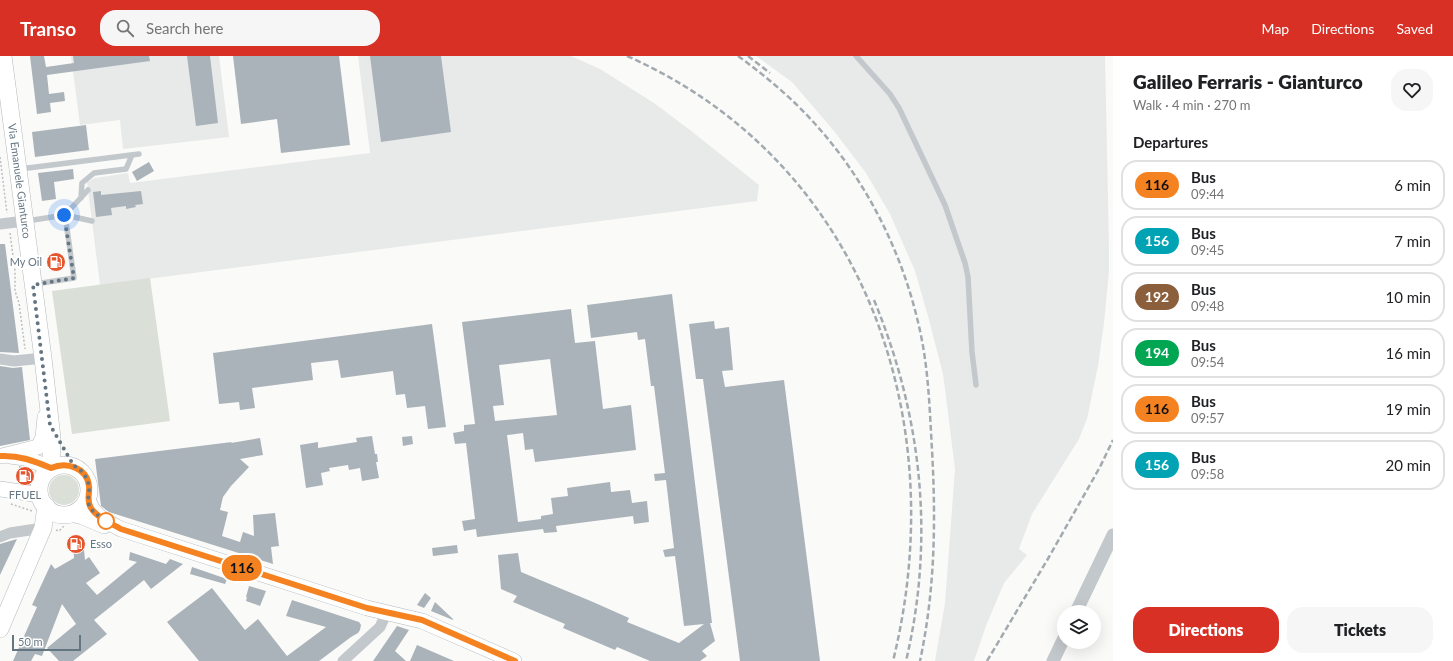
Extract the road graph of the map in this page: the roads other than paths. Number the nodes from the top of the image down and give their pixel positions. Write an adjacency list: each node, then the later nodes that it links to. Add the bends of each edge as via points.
1 (3, 56): 5 (main road, Via Emanuele Gianturco)
2 (856, 56): 15 (lane, via 899,108 942,198 955,232 968,277)
3 (140, 154): 4 (lane)
4 (132, 155): 5 (lane); 7 (lane, via 126,169 94,173 82,183)
5 (18, 169): 9 (main road, Via Emanuele Gianturco)
6 (88, 190): 7 (lane)
7 (81, 198): 8 (lane)
8 (64, 215): 9 (lane); 10 (lane); 12 (lane, via 74,278)
9 (25, 221): 11 (street); 12 (main road, Via Emanuele Gianturco)
10 (92, 221)
11 (0, 224)
12 (33, 285): 13 (main road, Via Emanuele Gianturco)
13 (42, 358): 14 (street, via 14,361); 16 (main road, Via Emanuele Gianturco)
14 (0, 359)
15 (976, 385)
16 (46, 394): 17 (main road, Via Emanuele Gianturco); 18 (main road, via 45,427 41,443 34,449)
17 (50, 425): 19 (main road, Via Emanuele Gianturco); 20 (main road, Via Emanuele Gianturco)
18 (1, 456): 20 (main road, via 25,458)
19 (74, 466): 20 (main road, via 62,465); 22 (main road, via 87,479)
20 (51, 468): 23 (main road, via 40,487)
21 (0, 489): 23 (main road)
22 (88, 498): 23 (main road, via 81,508); 25 (main road, via 94,512)
23 (50, 508): 24 (main road); 25 (main road, via 83,517 102,526)
24 (44, 528): 27 (street); 30 (main road)
25 (121, 529): 29 (main road)
26 (1113, 535): 28 (street)
27 (0, 537)
28 (1079, 605)
29 (387, 612): 33 (street, via 380,627); 34 (main road, via 422,620)
30 (0, 629)
31 (1059, 649): 32 (street)
32 (1054, 660)
33 (343, 661)
34 (514, 661)

